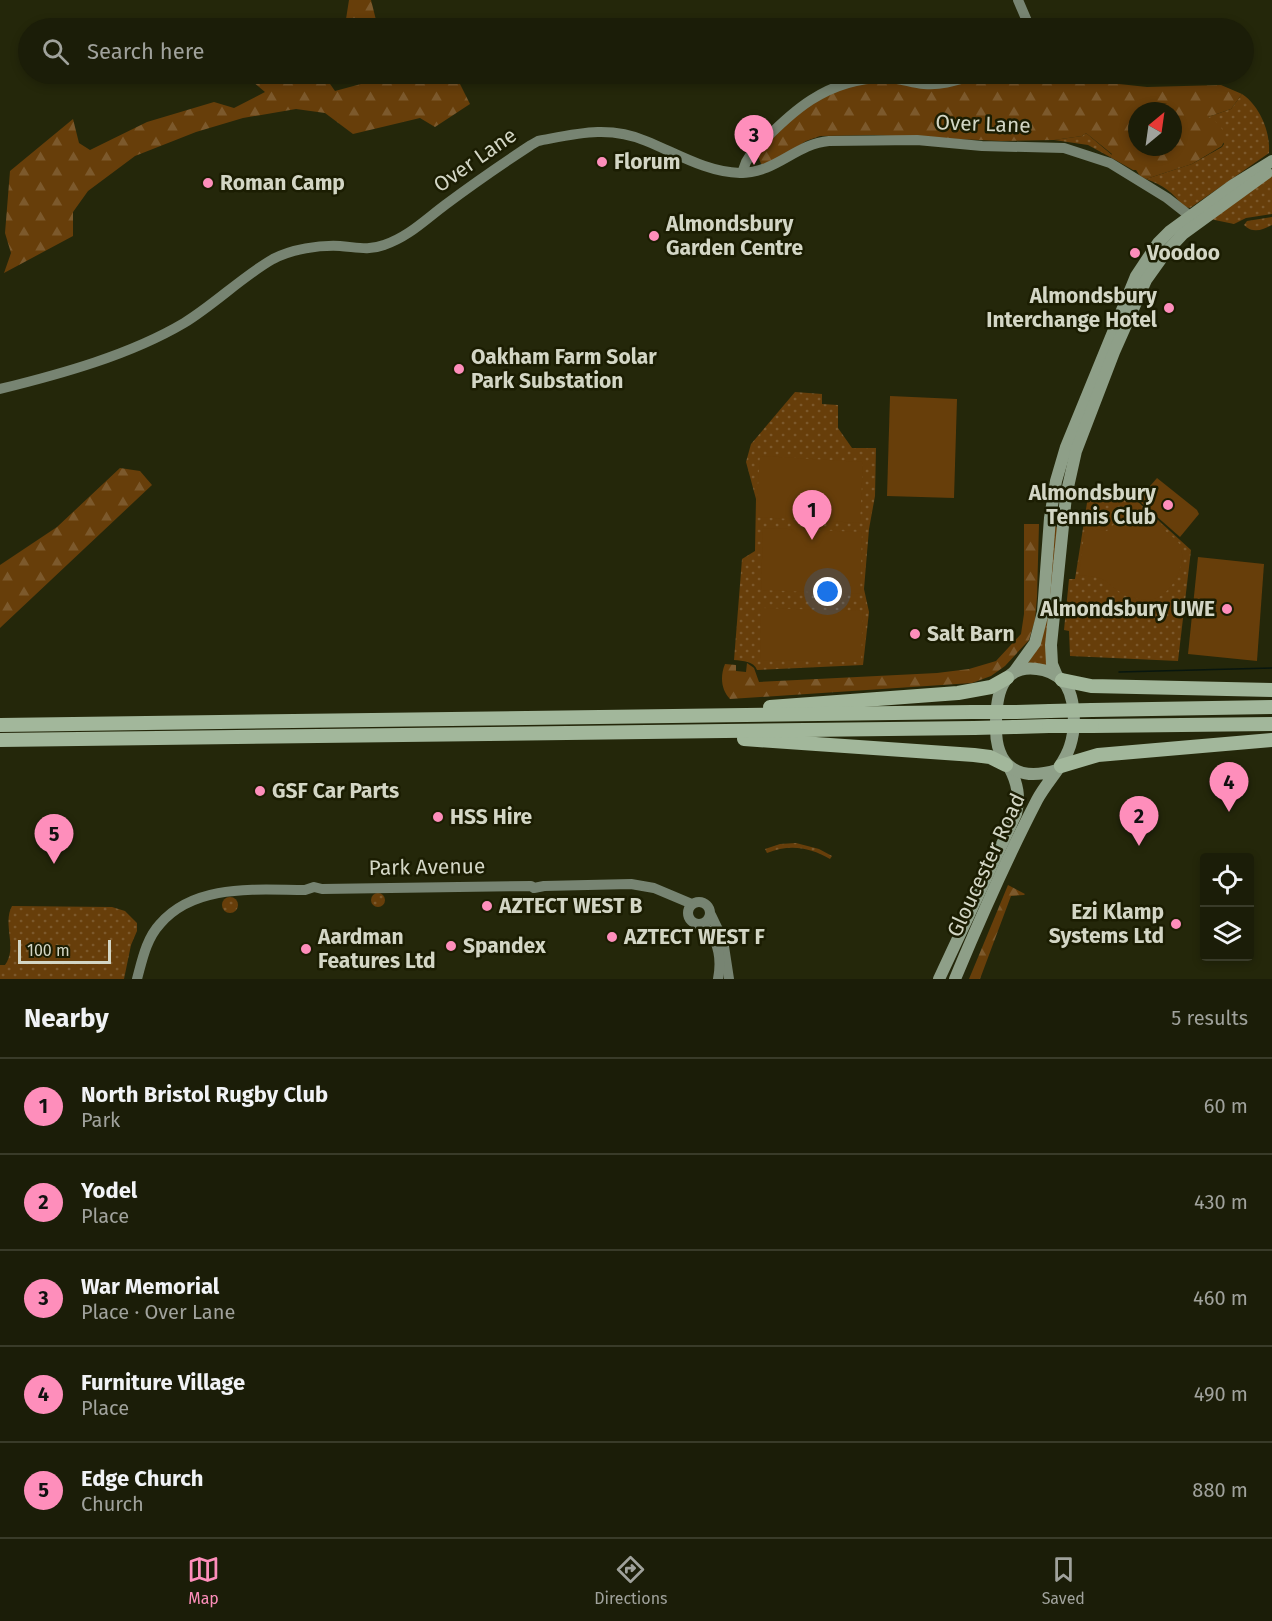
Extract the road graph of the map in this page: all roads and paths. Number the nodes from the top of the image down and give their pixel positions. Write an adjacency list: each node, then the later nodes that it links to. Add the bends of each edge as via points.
1 (1018, 0): 2 (street)
2 (1025, 18)
3 (841, 84): 8 (street, via 796,110 751,154)
4 (926, 84): 5 (street)
5 (944, 84)
6 (1272, 161): 9 (main road, via 1233,185)
7 (1272, 168): 9 (main road)
8 (742, 173): 9 (street, Over Lane, via 778,164 816,142 917,140 982,146 1048,146 1110,163 1170,200); 10 (street, Over Lane, via 698,164 644,140 607,131 538,141 397,240 370,249 320,247 286,253 173,329 78,369)
9 (1189, 222): 11 (main road, via 1158,243 1136,276 1069,439 1051,509 1043,612 1035,644); 12 (main road, via 1146,280 1076,451 1066,496 1051,645 1052,664)
10 (0, 389)
11 (1011, 675): 12 (main road, via 1035,668); 15 (highway, via 991,687 958,693 761,708); 21 (main road, via 996,702 997,745)
12 (1060, 678): 13 (highway, via 1092,686); 22 (main road, via 1070,694 1073,735)
13 (1272, 690)
14 (1272, 706): 15 (highway, bridge)
15 (708, 717): 16 (highway)
16 (0, 725)
17 (1272, 725): 18 (highway, bridge)
18 (646, 733): 19 (highway); 21 (highway, via 974,755)
19 (0, 740)
20 (1272, 740): 22 (highway, via 1098,755)
21 (1008, 766): 22 (main road, via 1032,775); 29 (main road, Gloucester Road, via 1019,792 1016,814)
22 (1059, 768): 30 (main road, Gloucester Road, via 1038,799)
23 (690, 907): 24 (street, via 698,901 705,902); 25 (street, via 690,920); 26 (street, Park Avenue, via 654,888 631,884 534,883 209,895 180,906 159,924 146,948)
24 (711, 915): 25 (street); 28 (street, via 723,940)
25 (702, 924): 27 (street, via 716,940)
26 (140, 977)
27 (718, 979)
28 (729, 979)
29 (939, 979)
30 (955, 979)

